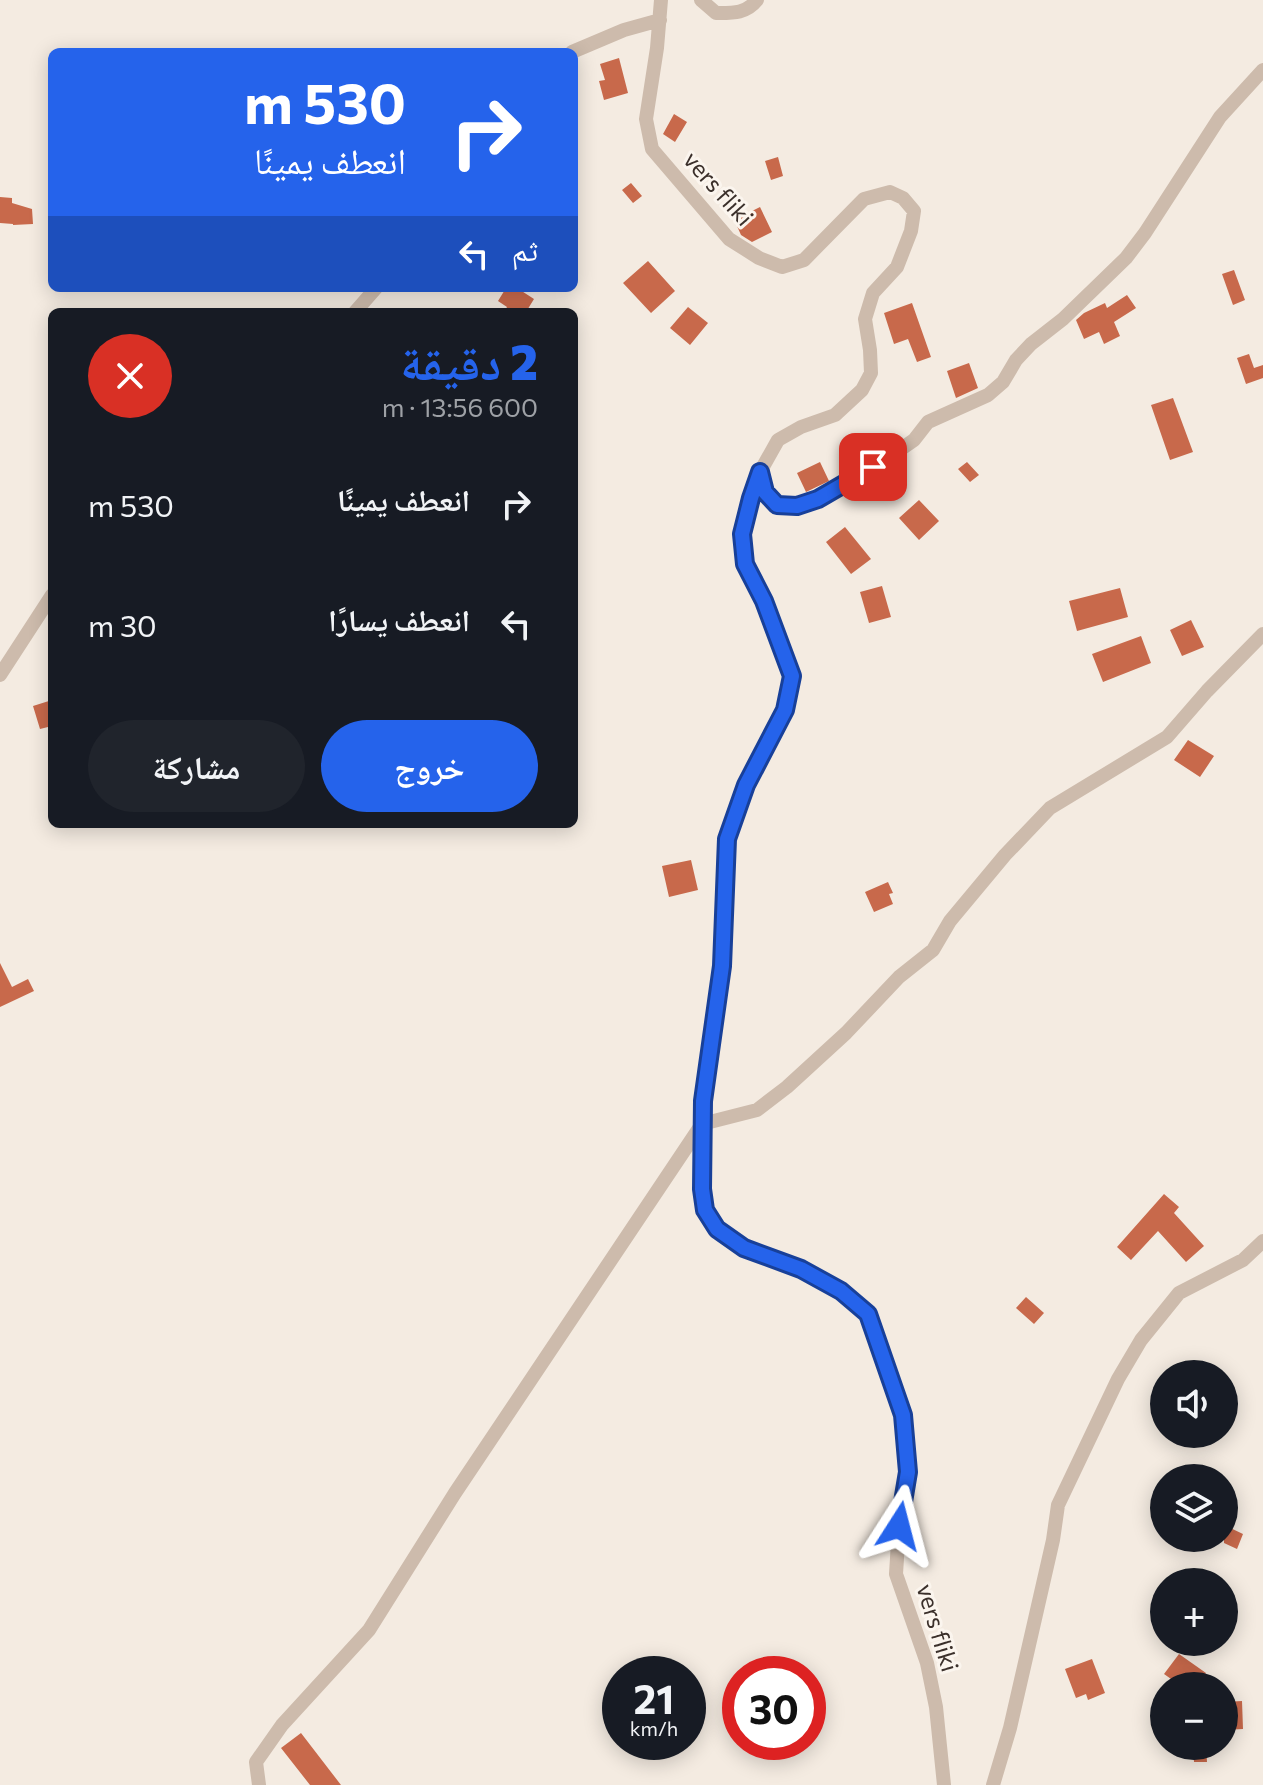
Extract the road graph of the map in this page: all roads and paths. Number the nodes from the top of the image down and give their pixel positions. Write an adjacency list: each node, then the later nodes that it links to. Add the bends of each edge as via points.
1 (661, 0): 4 (street, vers fliki)
2 (701, 0): 3 (street, via 716,13 739,13)
3 (757, 0)
4 (660, 20): 5 (street); 9 (street, vers fliki, via 646,119 652,149 729,239 782,267 804,260 864,199 890,192 914,211 897,267 873,293 865,319 871,373 862,390 835,415 778,440)
5 (578, 49)
6 (1263, 70): 9 (street, via 1220,117 1126,258 1031,344 988,395 928,422 914,440 818,499 777,505 765,492)
7 (372, 292): 8 (street)
8 (358, 308)
9 (760, 472): 13 (street, vers fliki, via 742,534 745,564 792,676 785,710 746,785 727,839 722,966)
10 (48, 601): 12 (street)
11 (1263, 634): 13 (street, via 1167,737 1050,808 950,921 933,950 787,1087 757,1110)
12 (0, 675)
13 (702, 1124): 15 (street, via 369,1630 282,1725 256,1762); 16 (street, vers fliki, via 702,1189 705,1210 717,1229 744,1248 841,1291 868,1314 903,1415 908,1472 896,1574 927,1663)
14 (1263, 1241): 17 (street, via 1243,1260 1179,1293 1118,1379 1058,1505)
15 (259, 1785)
16 (944, 1785)
17 (993, 1785)

